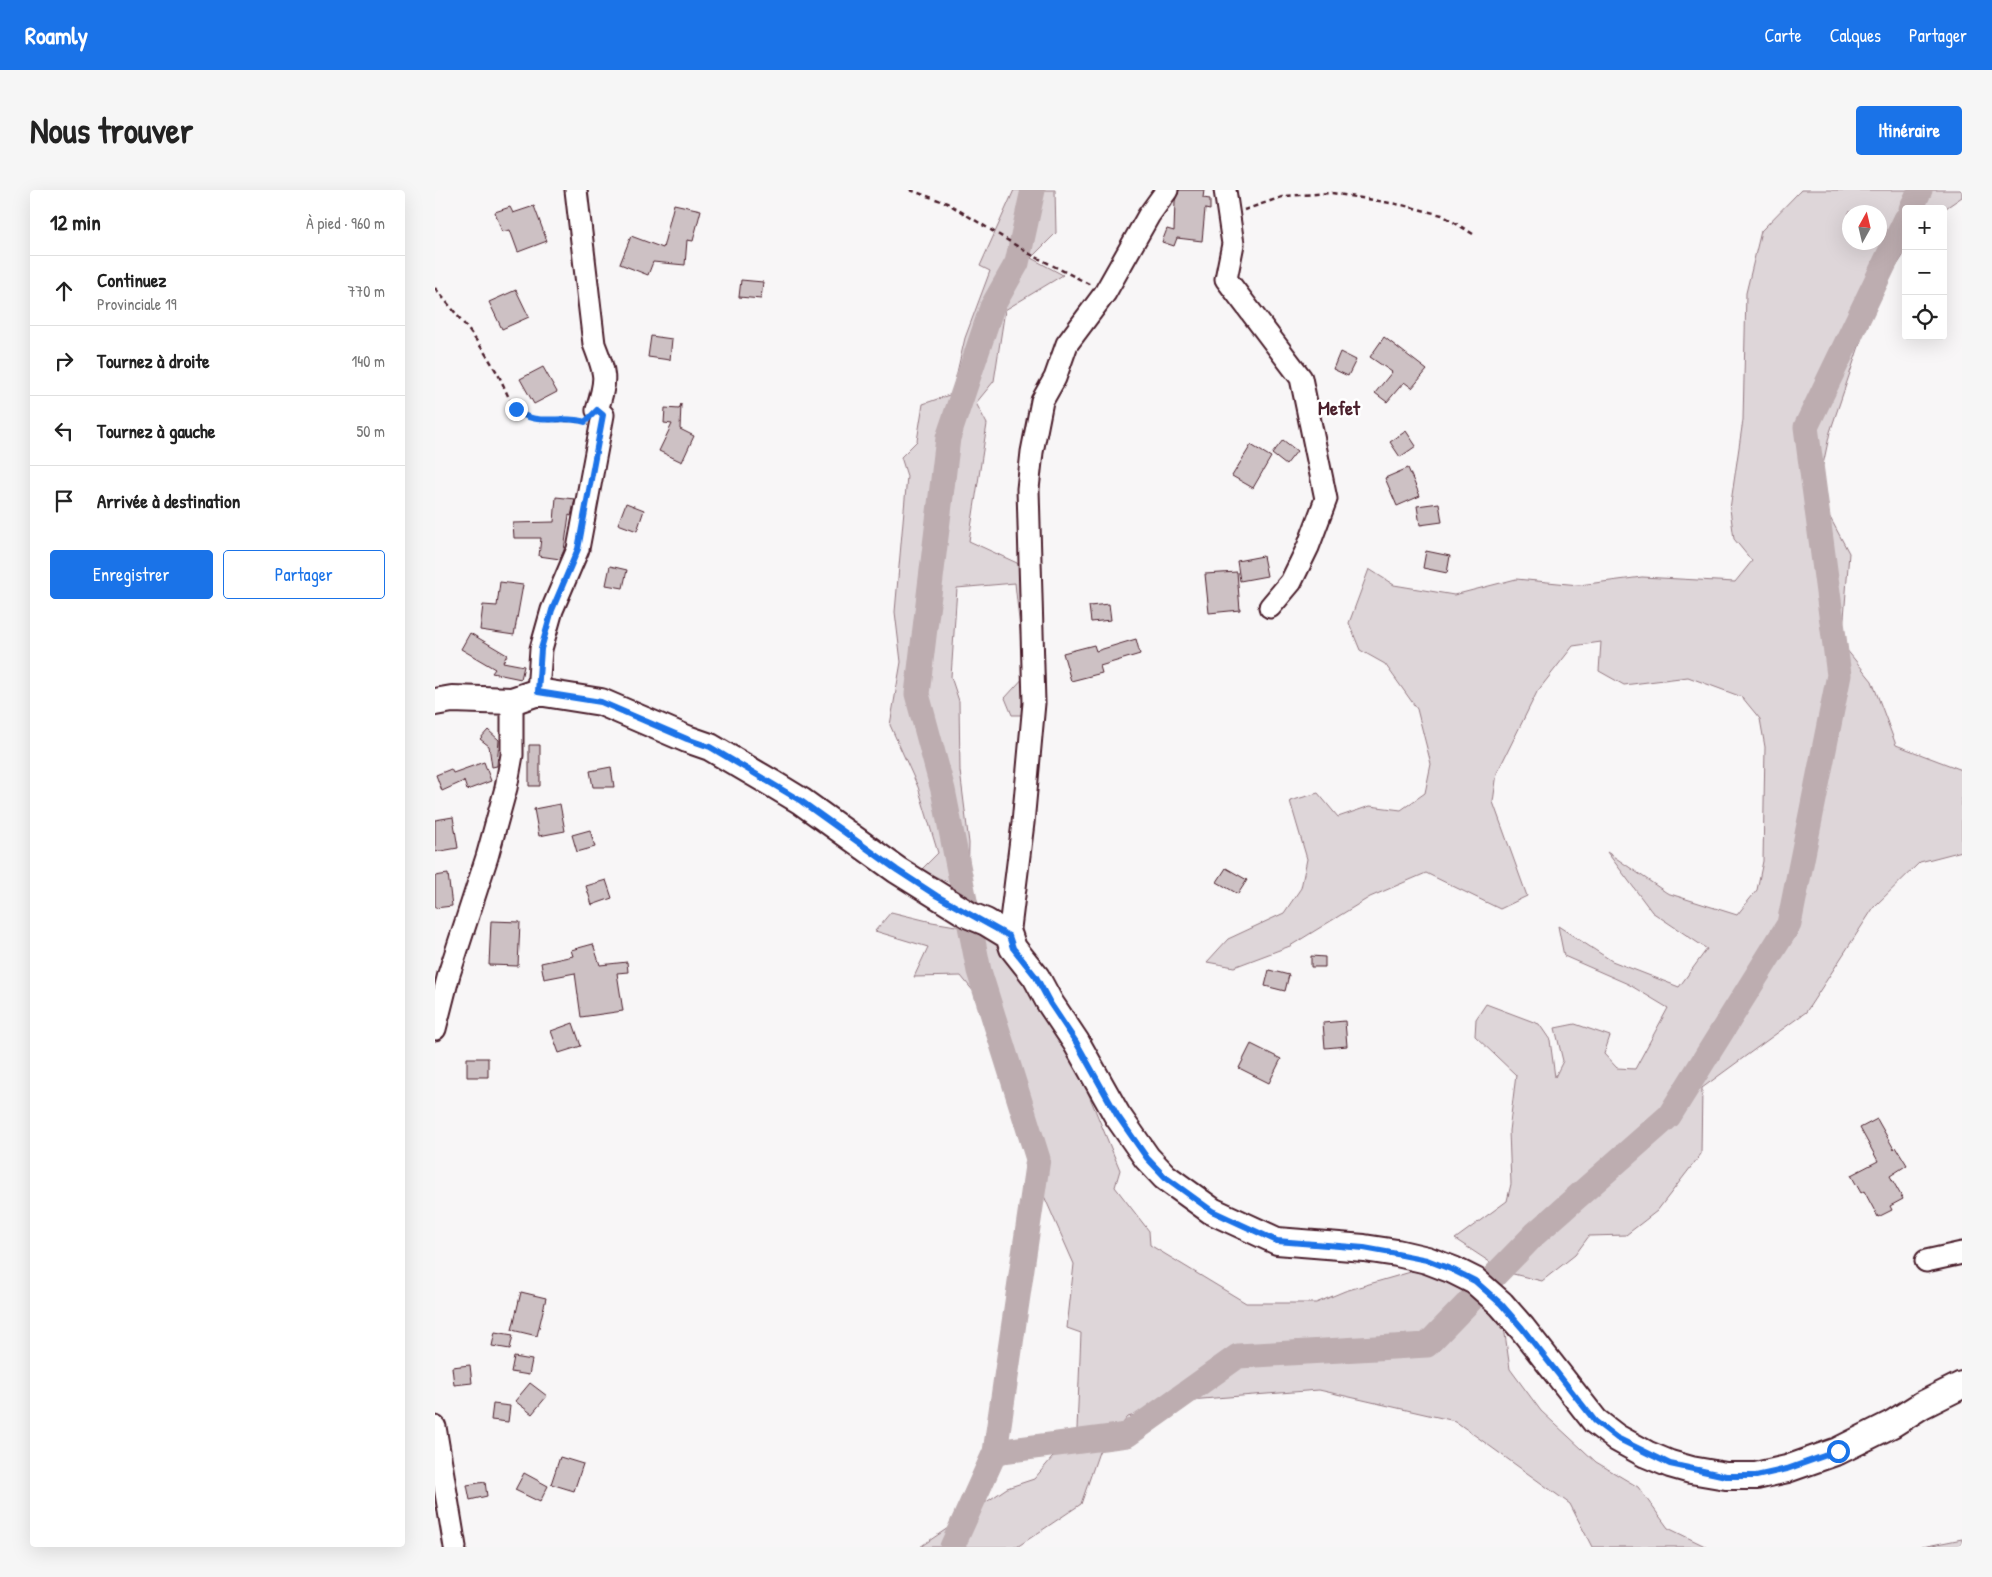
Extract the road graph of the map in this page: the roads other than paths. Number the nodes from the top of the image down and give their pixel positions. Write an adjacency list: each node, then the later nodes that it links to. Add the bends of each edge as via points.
1 (576, 190): 5 (street, via 594,344 603,367 605,384 597,410 603,415 578,549 552,610 541,649)
2 (1167, 190): 8 (street, via 1149,215 1105,293 1067,344 1055,378 1042,401 1028,489 1033,702)
3 (1225, 190): 4 (street, via 1233,244 1225,279 1301,378 1326,499 1291,582)
4 (1270, 607)
5 (538, 692): 6 (main road); 8 (main road, via 601,702 710,747 801,801 937,896)
6 (512, 701): 7 (main road, via 452,699); 9 (street, via 512,755 506,788)
7 (435, 702)
8 (1009, 936): 12 (main road, via 1013,948 1036,977 1117,1115 1147,1158 1165,1177 1212,1211 1277,1241 1364,1248 1427,1260 1475,1281 1522,1328 1595,1421 1646,1454 1691,1470 1726,1476 1756,1476 1838,1451)
9 (435, 1029)
10 (1962, 1253): 11 (street)
11 (1926, 1261)
12 (1962, 1385)
13 (435, 1427): 14 (street)
14 (455, 1547)

